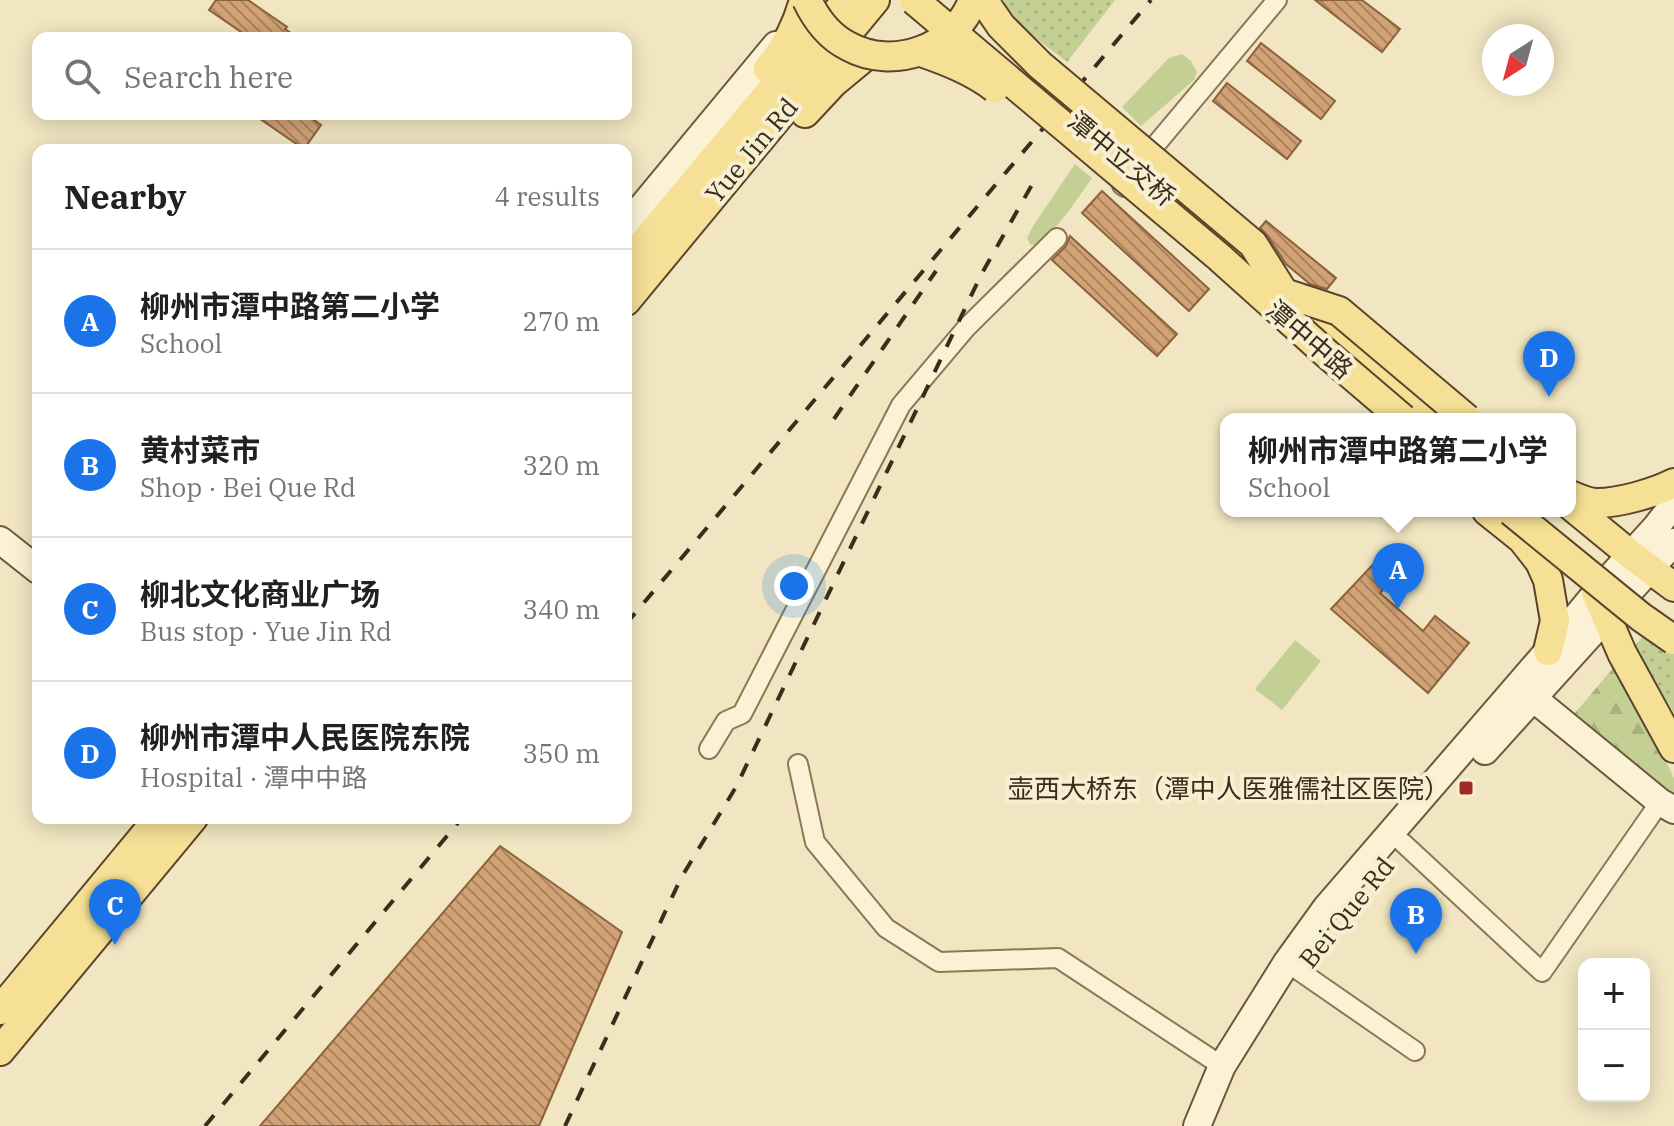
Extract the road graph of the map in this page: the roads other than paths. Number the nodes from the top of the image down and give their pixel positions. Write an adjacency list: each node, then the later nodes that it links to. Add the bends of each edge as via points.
1 (790, 0): 13 (street, via 780,40)
2 (806, 0): 11 (main road, bridge, via 829,33); 14 (main road, via 782,52)
3 (847, 0): 16 (main road, Yue Jin Rd)
4 (875, 0): 19 (main road, Yue Jin Rd)
5 (914, 0): 20 (main road, 潭中中路, bridge, via 1219,257)
6 (934, 0): 20 (main road, 潭中立交桥, bridge)
7 (973, 0): 10 (main road, bridge, via 950,34)
8 (986, 0): 20 (main road, bridge, via 1001,26 1040,65 1253,244)
9 (1277, 0): 12 (street)
10 (921, 52): 11 (main road, bridge); 20 (main road, bridge, via 991,85 1233,290)
11 (868, 54): 21 (main road, via 821,94)
12 (1142, 161): 17 (street); 18 (street, via 1122,185)
13 (632, 219)
14 (632, 228)
15 (1057, 238): 49 (street, via 967,327 901,405 742,714 726,721)
16 (632, 257)
17 (1266, 265): 18 (street); 26 (street)
18 (1244, 291): 23 (street)
19 (632, 294)
20 (1279, 300): 22 (main road, via 1288,344); 24 (main road, 潭中中路, bridge); 25 (main road, 潭中中路); 27 (main road, bridge, via 1339,311)
21 (632, 317)
22 (1370, 413)
23 (1387, 413)
24 (1397, 413)
25 (1423, 413)
26 (1444, 413)
27 (1460, 413)
28 (1674, 483): 29 (main road, via 1628,498 1593,503)
29 (1576, 497)
30 (1674, 504): 39 (street)
31 (1576, 510): 39 (main road)
32 (1494, 517): 45 (main road, via 1522,539 1548,580 1555,621)
33 (1508, 517): 42 (street)
34 (1518, 517): 44 (main road, bridge)
35 (1547, 517): 43 (main road)
36 (1570, 517): 39 (street)
37 (0, 540): 40 (street)
38 (1674, 542): 39 (street, Bei Que Rd)
39 (1635, 563): 41 (main road); 42 (street, Bei Que Rd)
40 (32, 565)
41 (1674, 587)
42 (1602, 604): 45 (street, Bei Que Rd); 46 (street, Bei Que Rd); 47 (main road); 48 (main road, via 1622,653)
43 (1674, 619)
44 (1674, 640)
45 (1548, 651): 59 (street, Bei Que Rd, via 1326,908)
46 (1533, 698): 51 (street); 54 (street, Bei Que Rd)
47 (1674, 726)
48 (1674, 748)
49 (709, 749)
50 (798, 764): 59 (street, via 815,842 886,928 939,962 1058,958)
51 (1667, 806): 54 (street, via 1542,972)
52 (154, 824): 56 (main road)
53 (188, 824): 57 (main road)
54 (1403, 843): 55 (street, Bei Que Rd)
55 (1298, 970): 58 (street); 61 (street, Bei Que Rd, via 1233,1074)
56 (0, 1010)
57 (0, 1051)
58 (1415, 1051)
59 (1222, 1066): 60 (street, Bei Que Rd)
60 (1197, 1126)
61 (1211, 1126)

